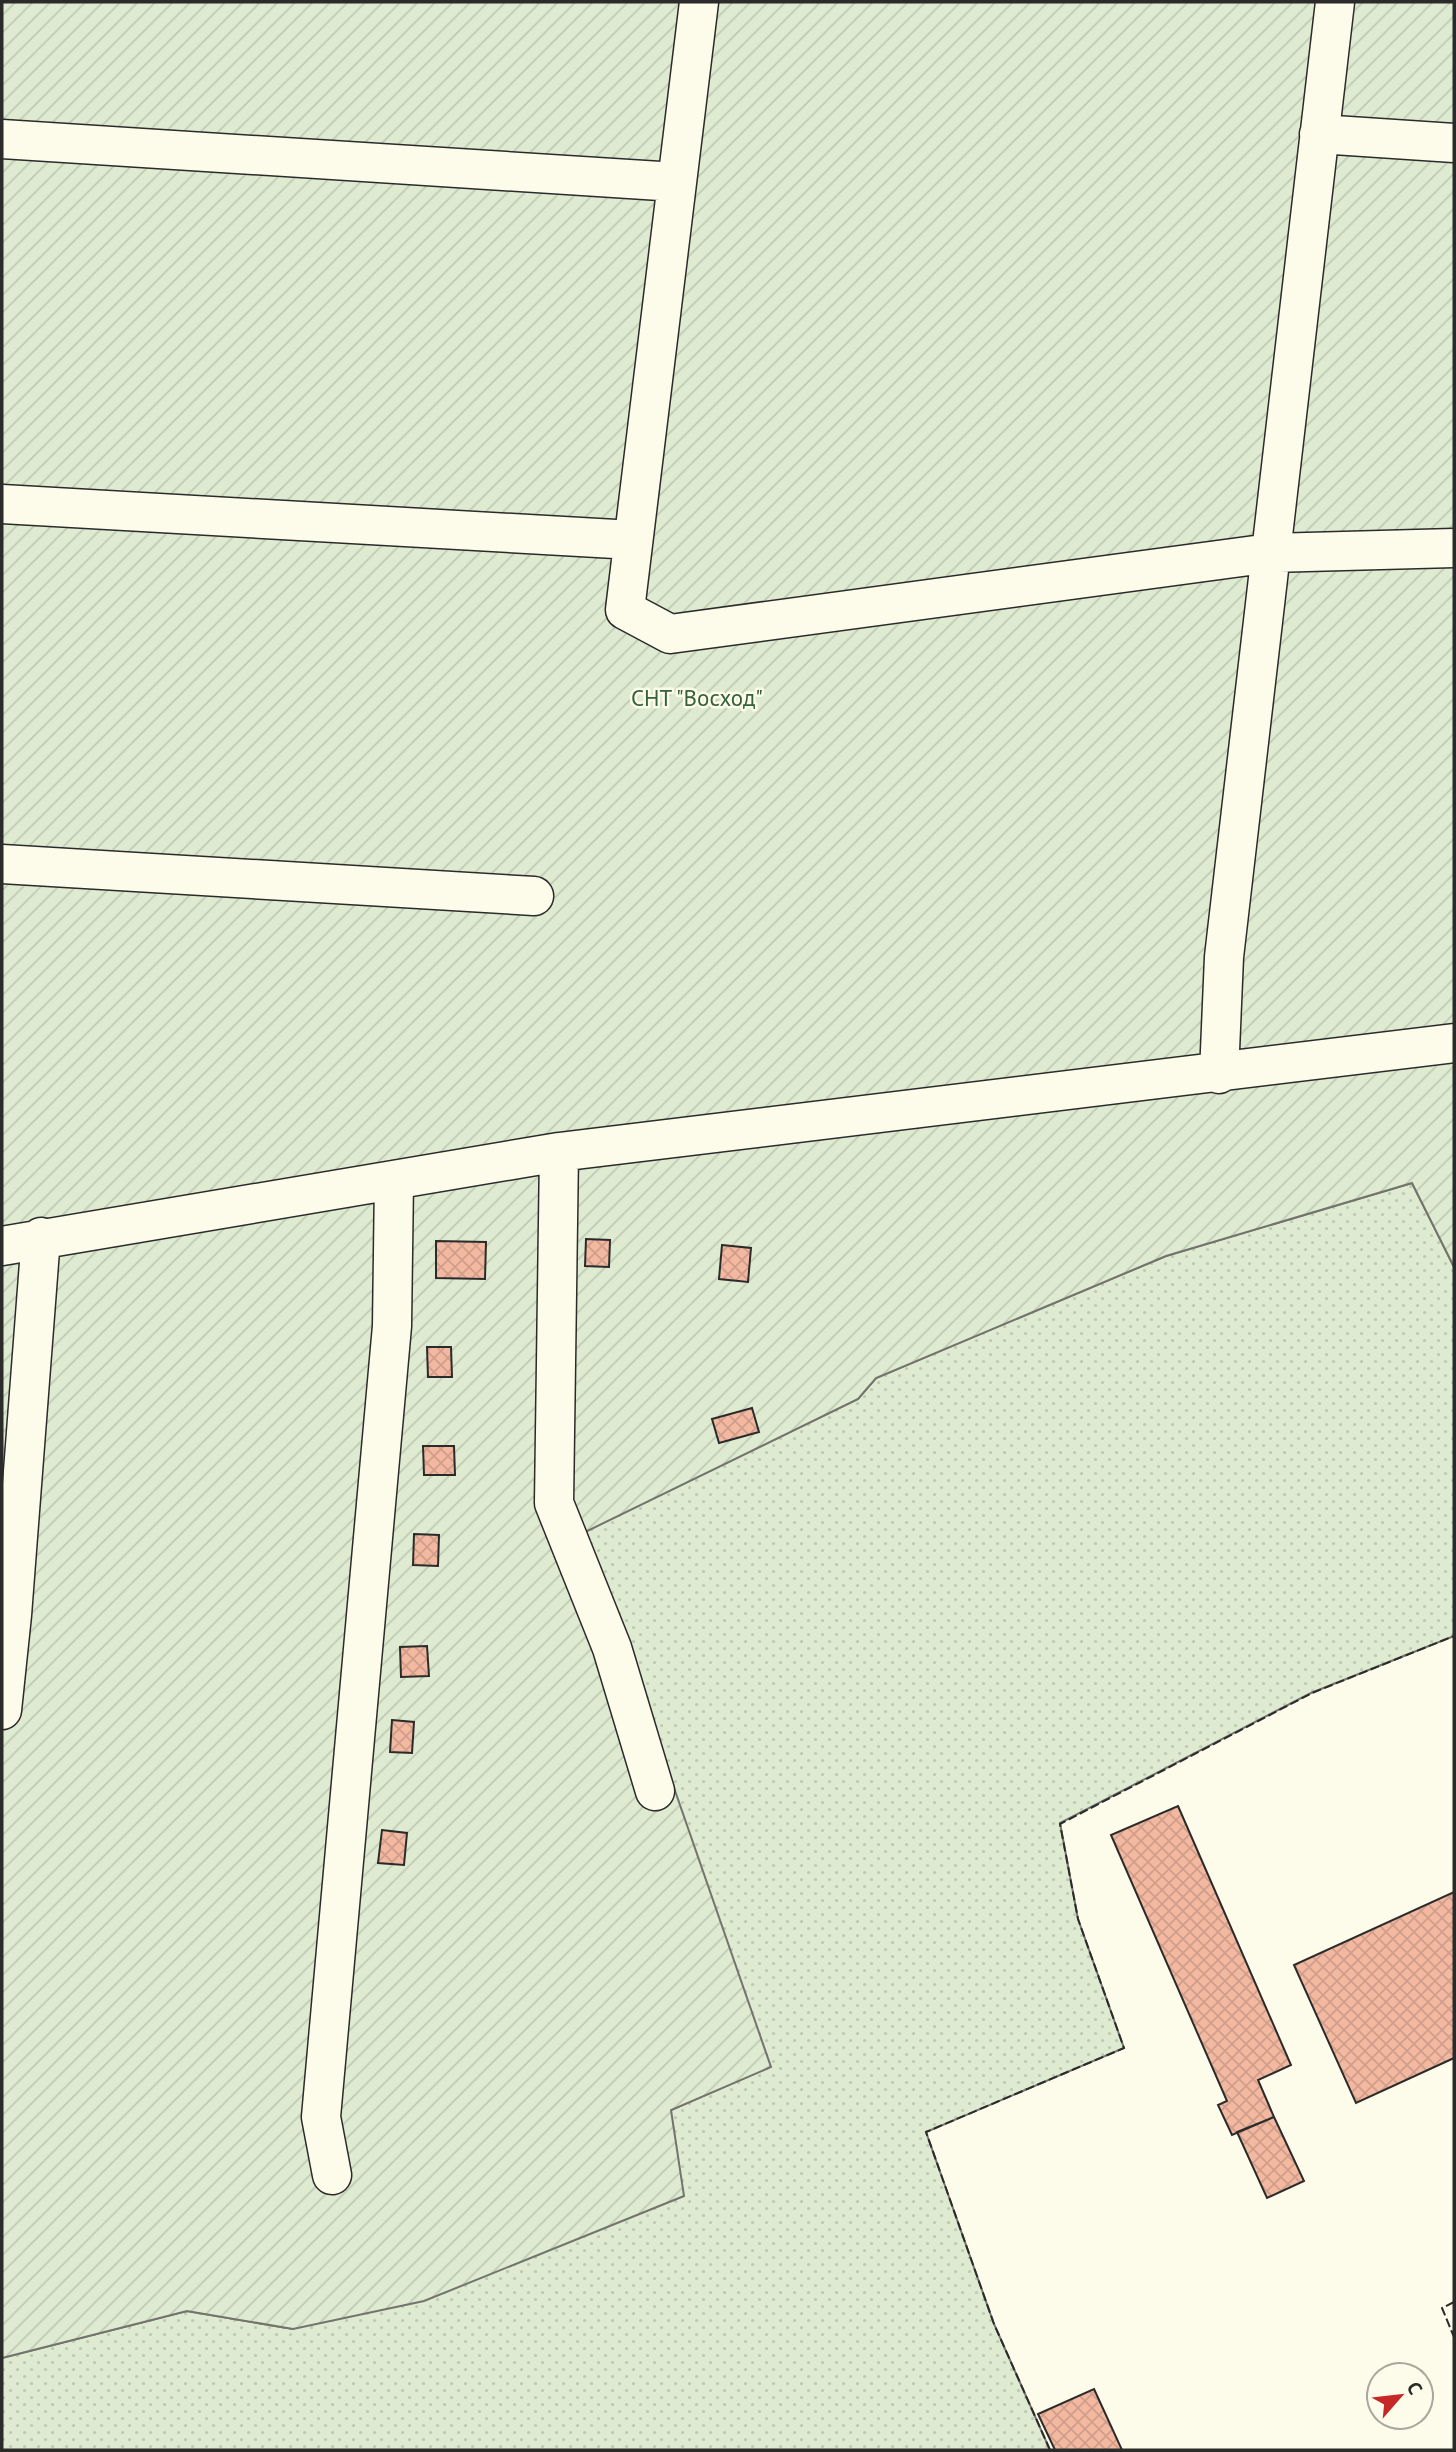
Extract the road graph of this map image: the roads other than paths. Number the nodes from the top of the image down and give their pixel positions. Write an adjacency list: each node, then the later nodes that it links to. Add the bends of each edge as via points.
1 (699, 2): 6 (lane)
2 (1335, 2): 3 (lane)
3 (1319, 134): 5 (lane); 10 (lane)
4 (2, 139): 6 (lane)
5 (1454, 143)
6 (676, 182): 8 (lane)
7 (2, 504): 8 (lane)
8 (633, 540): 10 (lane, via 625,610 670,634)
9 (1454, 548): 10 (lane)
10 (1270, 553): 14 (lane, via 1224,957)
11 (2, 864): 12 (lane)
12 (534, 897)
13 (1454, 1044): 14 (lane)
14 (1219, 1074): 15 (lane)
15 (559, 1152): 16 (lane); 20 (lane, via 554,1503 612,1648)
16 (394, 1180): 17 (lane); 21 (lane, via 393,1326 321,2117)
17 (41, 1237): 18 (lane); 19 (lane)
18 (2, 1246)
19 (2, 1710)
20 (655, 1791)
21 (332, 2175)

